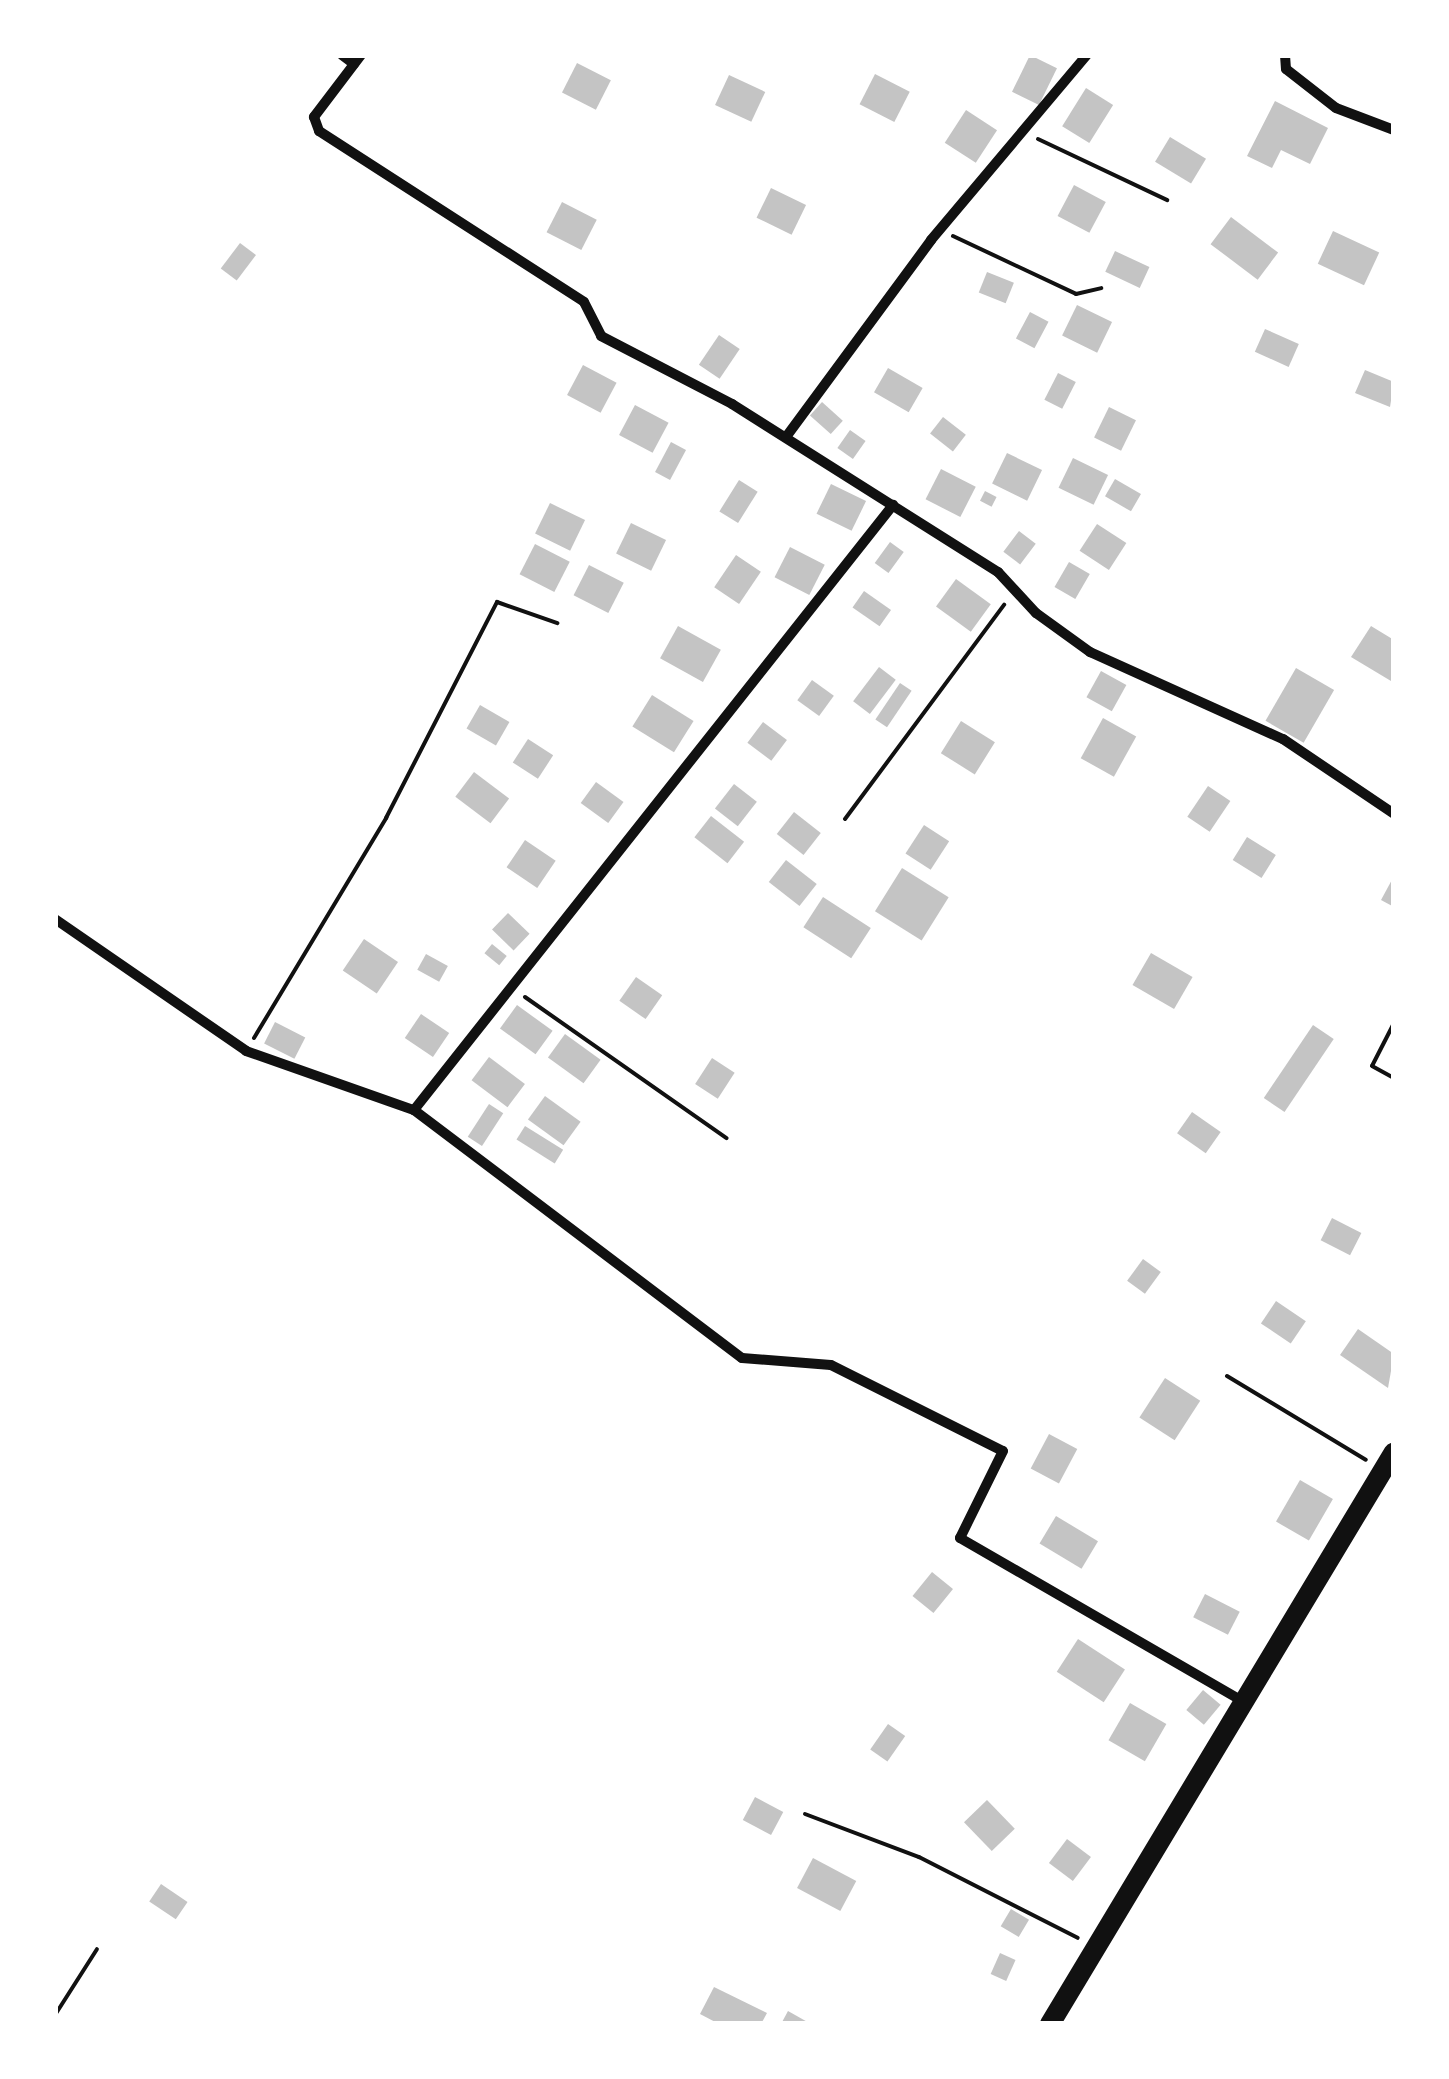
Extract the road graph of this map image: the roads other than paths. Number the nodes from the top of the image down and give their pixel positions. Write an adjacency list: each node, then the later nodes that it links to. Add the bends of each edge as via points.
1 (342, 55): 4 (street)
2 (1087, 55): 6 (street, via 940,230)
3 (1285, 55): 5 (street, via 1286,69 1336,108)
4 (357, 60): 6 (street, via 314,117 319,130 584,302 601,336)
5 (1394, 130)
6 (786, 437): 7 (street)
7 (893, 506): 8 (street, via 998,572 1013,593 1090,652 1283,739); 10 (street)
8 (1394, 814)
9 (55, 919): 10 (street, via 246,1051)
10 (414, 1110): 12 (street, via 742,1358 831,1364 1003,1451 960,1538)
11 (1389, 1461): 12 (main road)
12 (1244, 1702): 13 (main road)
13 (1050, 2024)

